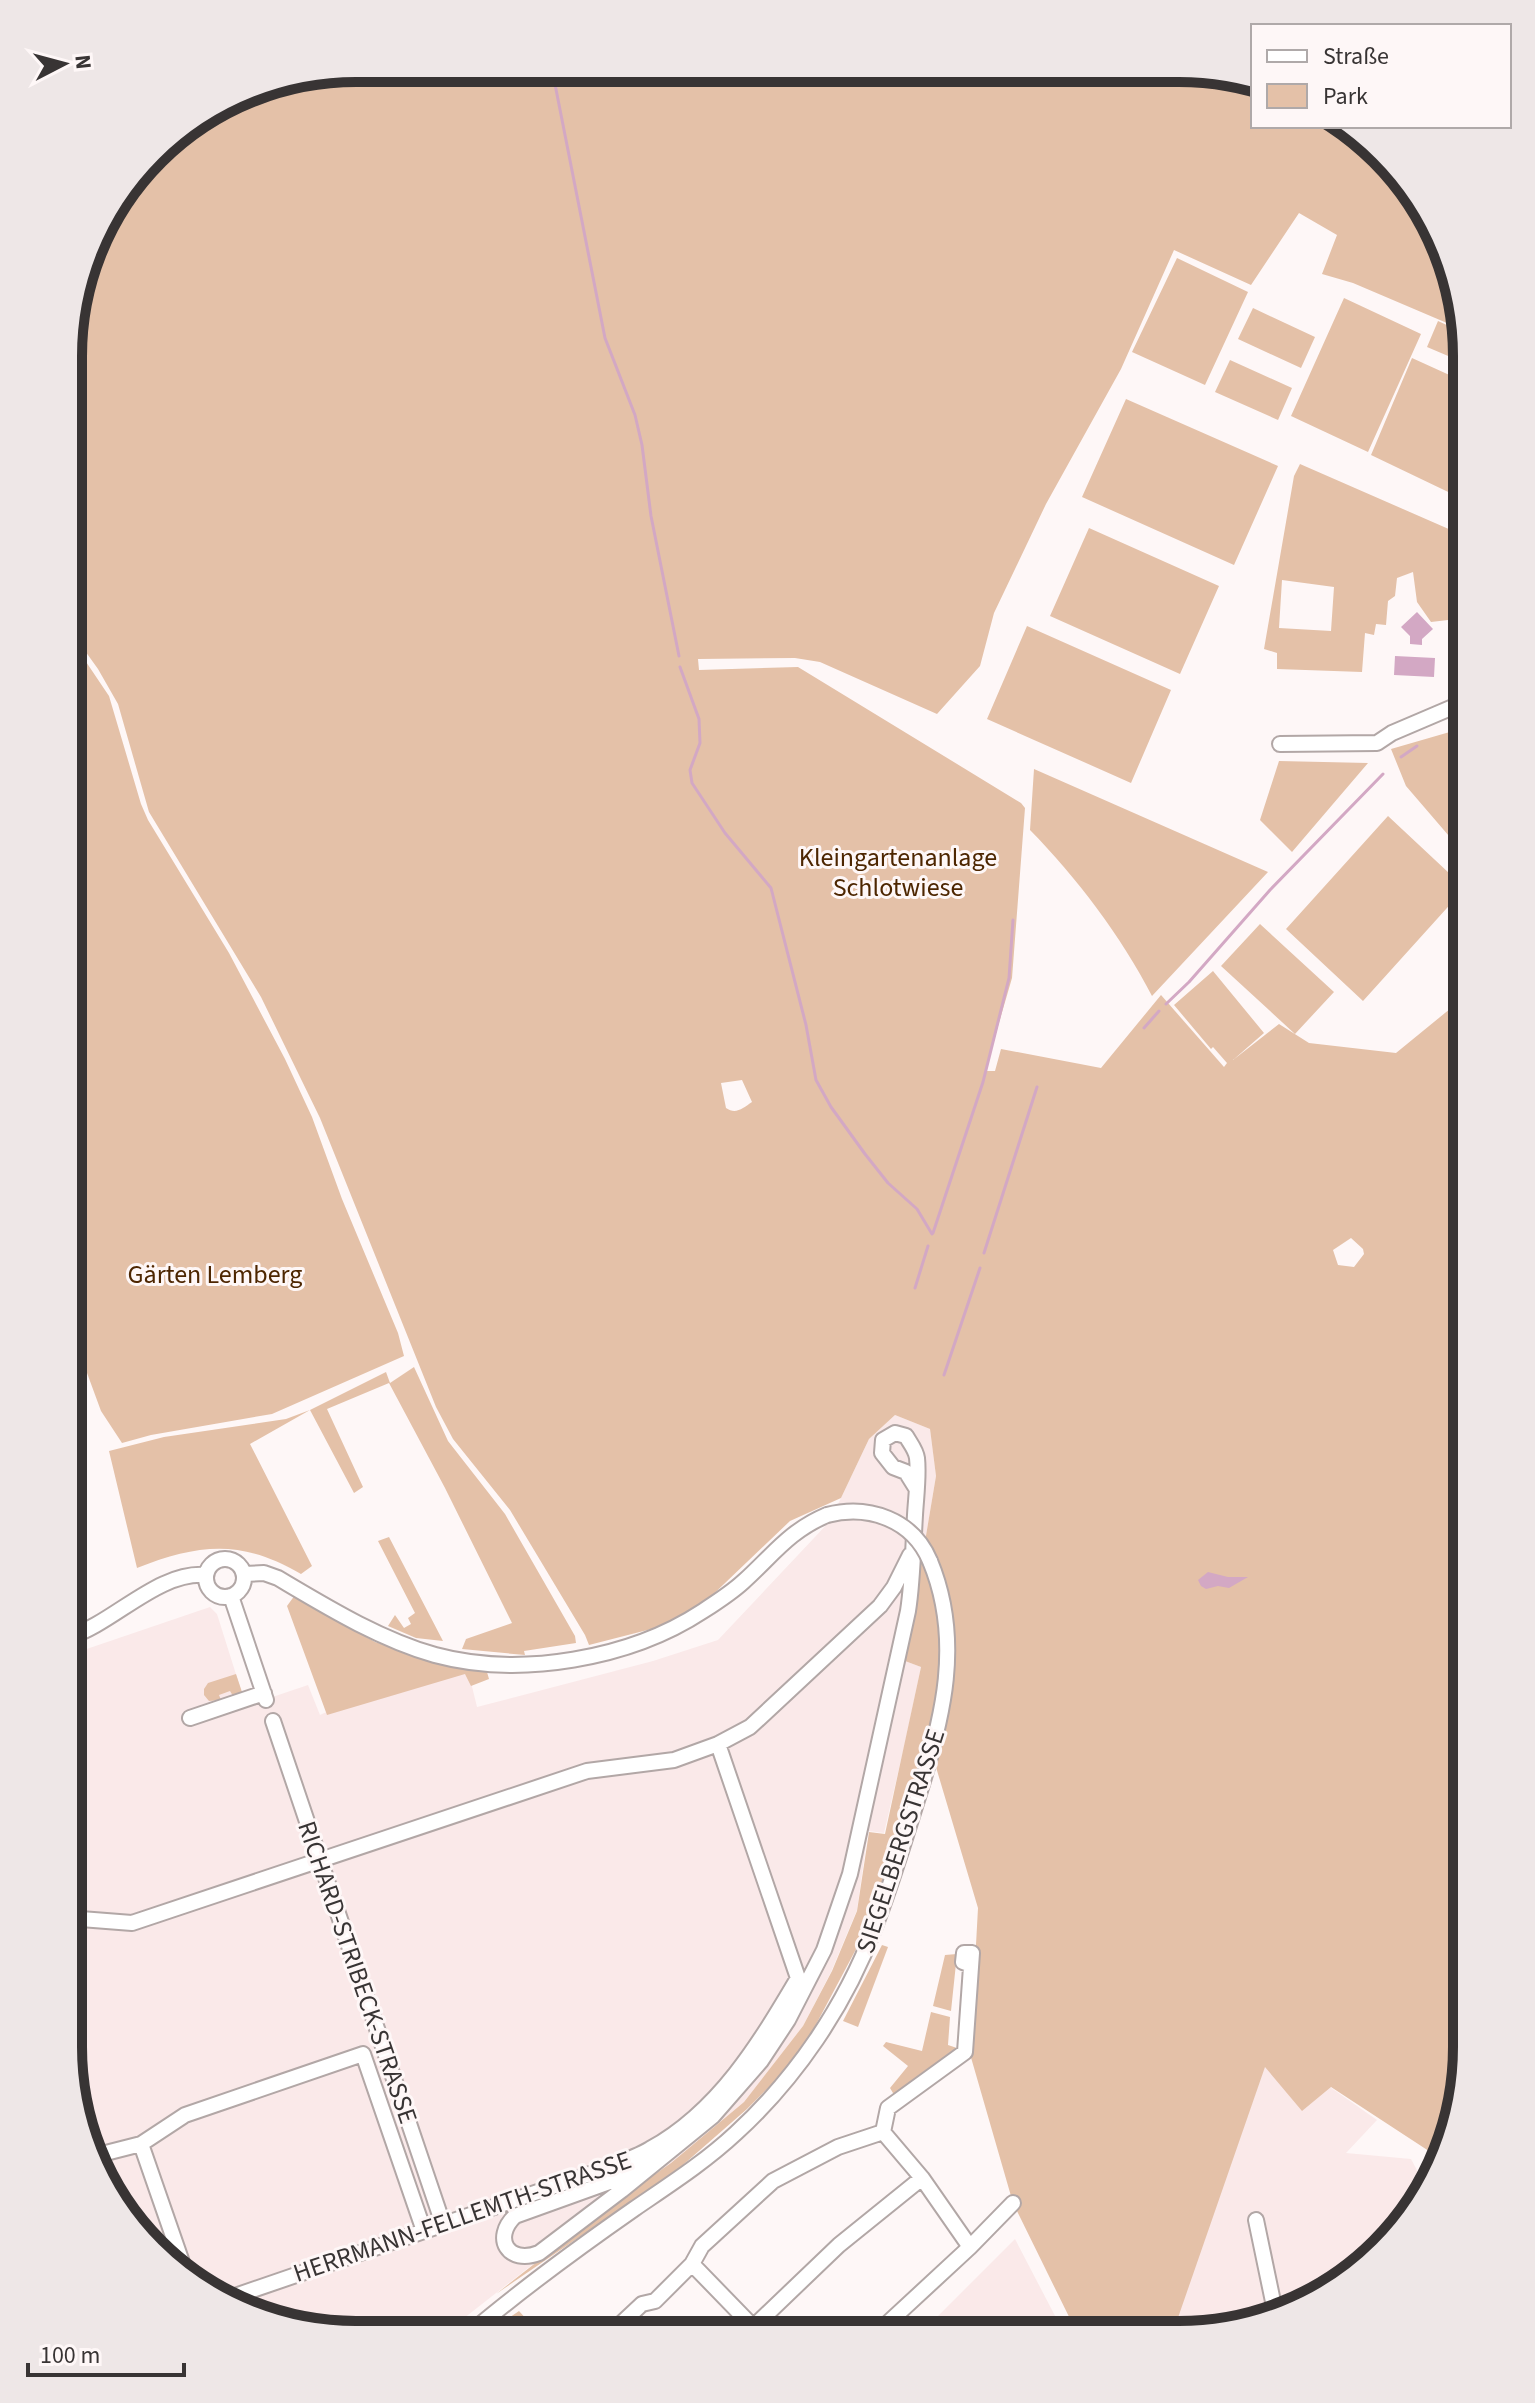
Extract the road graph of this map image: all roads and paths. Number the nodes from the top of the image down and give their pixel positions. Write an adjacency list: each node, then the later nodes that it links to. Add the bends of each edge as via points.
1 (1453, 707): 2 (street, via 1377,743)
2 (1280, 744)
3 (916, 1488): 4 (street)
4 (913, 1549): 11 (street, via 880,1606 750,1727); 18 (street, via 901,1649 850,1874 824,1950 761,2061 713,2116)
5 (244, 1574): 6 (street, via 237,1563 224,1558 212,1563); 7 (street, via 241,1588); 31 (street, SIEGELBERGSTRASSE, bridge, via 278,1578 380,1634 434,1654 490,1663 552,1662 635,1645 690,1620 741,1583 794,1532 827,1515 858,1511 896,1521 911,1532 939,1585 947,1626 948,1679 931,1757 874,1931 823,2029 784,2084 736,2133)
6 (206, 1575): 7 (street, via 212,1593); 8 (street, via 173,1579)
7 (231, 1596): 9 (street, via 265,1697)
8 (82, 1631)
9 (190, 1718)
10 (273, 1721): 12 (street, RICHARD-STRIBECK-STRASSE)
11 (718, 1744): 12 (street, via 674,1760 587,1771); 24 (street, HERRMANN-FELLEMTH-STRASSE, via 798,1978 756,2048 703,2112 650,2150)
12 (320, 1858): 13 (street, via 132,1923); 24 (street, RICHARD-STRIBECK-STRASSE)
13 (82, 1919)
14 (971, 1965): 15 (street, via 965,2052 888,2108)
15 (883, 2132): 19 (street); 28 (street, via 838,2147 773,2181 702,2246)
16 (141, 2144): 17 (street); 25 (street, via 185,2115 363,2054); 27 (street)
17 (104, 2153)
18 (659, 2159): 20 (street); 22 (street)
19 (922, 2178): 26 (street); 34 (street, via 848,2236)
20 (581, 2193): 22 (street, via 594,2200); 22 (street, via 515,2216 503,2236 515,2256 526,2257)
21 (1013, 2203): 26 (street)
22 (590, 2215)
23 (1256, 2220): 30 (street)
24 (443, 2224): 25 (street, HERRMANN-FELLEMTH-STRASSE)
25 (424, 2231): 29 (street, HERRMANN-FELLEMTH-STRASSE)
26 (970, 2247): 35 (street)
27 (180, 2256)
28 (692, 2264): 32 (street, via 655,2301 642,2304); 33 (street)
29 (240, 2294)
30 (1273, 2304)
31 (485, 2321)
32 (624, 2321)
33 (744, 2321)
34 (763, 2321)
35 (890, 2321)

